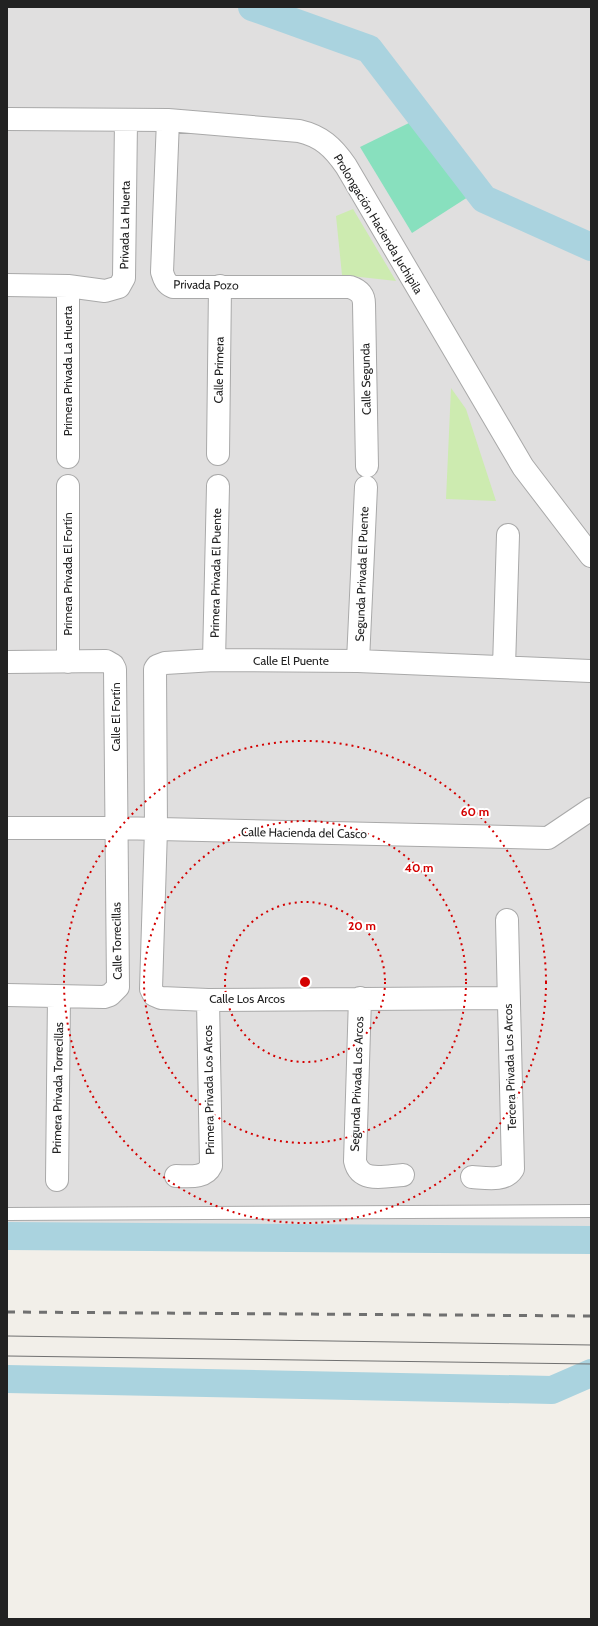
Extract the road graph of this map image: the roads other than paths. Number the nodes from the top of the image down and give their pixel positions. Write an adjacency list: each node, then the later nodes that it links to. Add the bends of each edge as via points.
1 (7, 119): 3 (street, Prolongación Hacienda Juchipila)
2 (168, 120): 3 (street, Prolongación Hacienda Juchipila); 6 (street, Privada Pozo, via 162,272 164,279 168,285 173,286); 14 (street, Prolongación Hacienda Juchipila, via 299,131 313,134 338,154 523,467)
3 (126, 121): 5 (street, Privada La Huerta, via 124,278 119,287 105,291)
4 (7, 285): 5 (street, Privada La Huerta)
5 (68, 286): 9 (street, Primera Privada La Huerta)
6 (220, 286): 7 (street, Privada Pozo, via 350,287); 8 (street, Calle Primera)
7 (361, 293): 10 (street, Calle Segunda, via 364,298)
8 (218, 454)
9 (68, 457)
10 (366, 476): 16 (street, Segunda Privada El Puente)
11 (68, 486): 18 (street, Primera Privada El Fortín)
12 (218, 486): 15 (street, Primera Privada El Puente)
13 (508, 534): 19 (street)
14 (591, 556)
15 (214, 660): 16 (street, Calle El Puente); 24 (street, Calle El Puente, via 165,662 155,669)
16 (358, 661): 19 (street, Calle El Puente)
17 (7, 662): 18 (street, Calle El Fortín)
18 (68, 662): 23 (street, Calle El Fortín, via 106,661 115,669)
19 (504, 667): 20 (street, Calle El Puente)
20 (590, 671)
21 (591, 809): 24 (street, Calle Hacienda del Casco, via 548,838)
22 (7, 828): 23 (street, Calle Hacienda del Casco)
23 (116, 828): 24 (street, Calle Hacienda del Casco); 27 (street, Calle Torrecillas, via 118,987 104,997)
24 (156, 830): 30 (street, Calle Los Arcos, via 152,992 158,998)
25 (507, 920): 29 (street, Tercera Privada Los Arcos)
26 (7, 995): 27 (street, Calle Torrecillas)
27 (59, 997): 34 (street, Primera Privada Torrecillas)
28 (360, 998): 29 (street, Calle Los Arcos); 30 (street, Calle Los Arcos); 31 (street, Segunda Privada Los Arcos, via 356,1166 365,1176)
29 (508, 998): 33 (street, Tercera Privada Los Arcos, via 513,1168 504,1177)
30 (208, 1000): 32 (street, Primera Privada Los Arcos, via 211,1166 207,1172 200,1175)
31 (403, 1175)
32 (176, 1176)
33 (472, 1178)
34 (57, 1180)
35 (591, 1211): 36 (lane)
36 (7, 1214)

